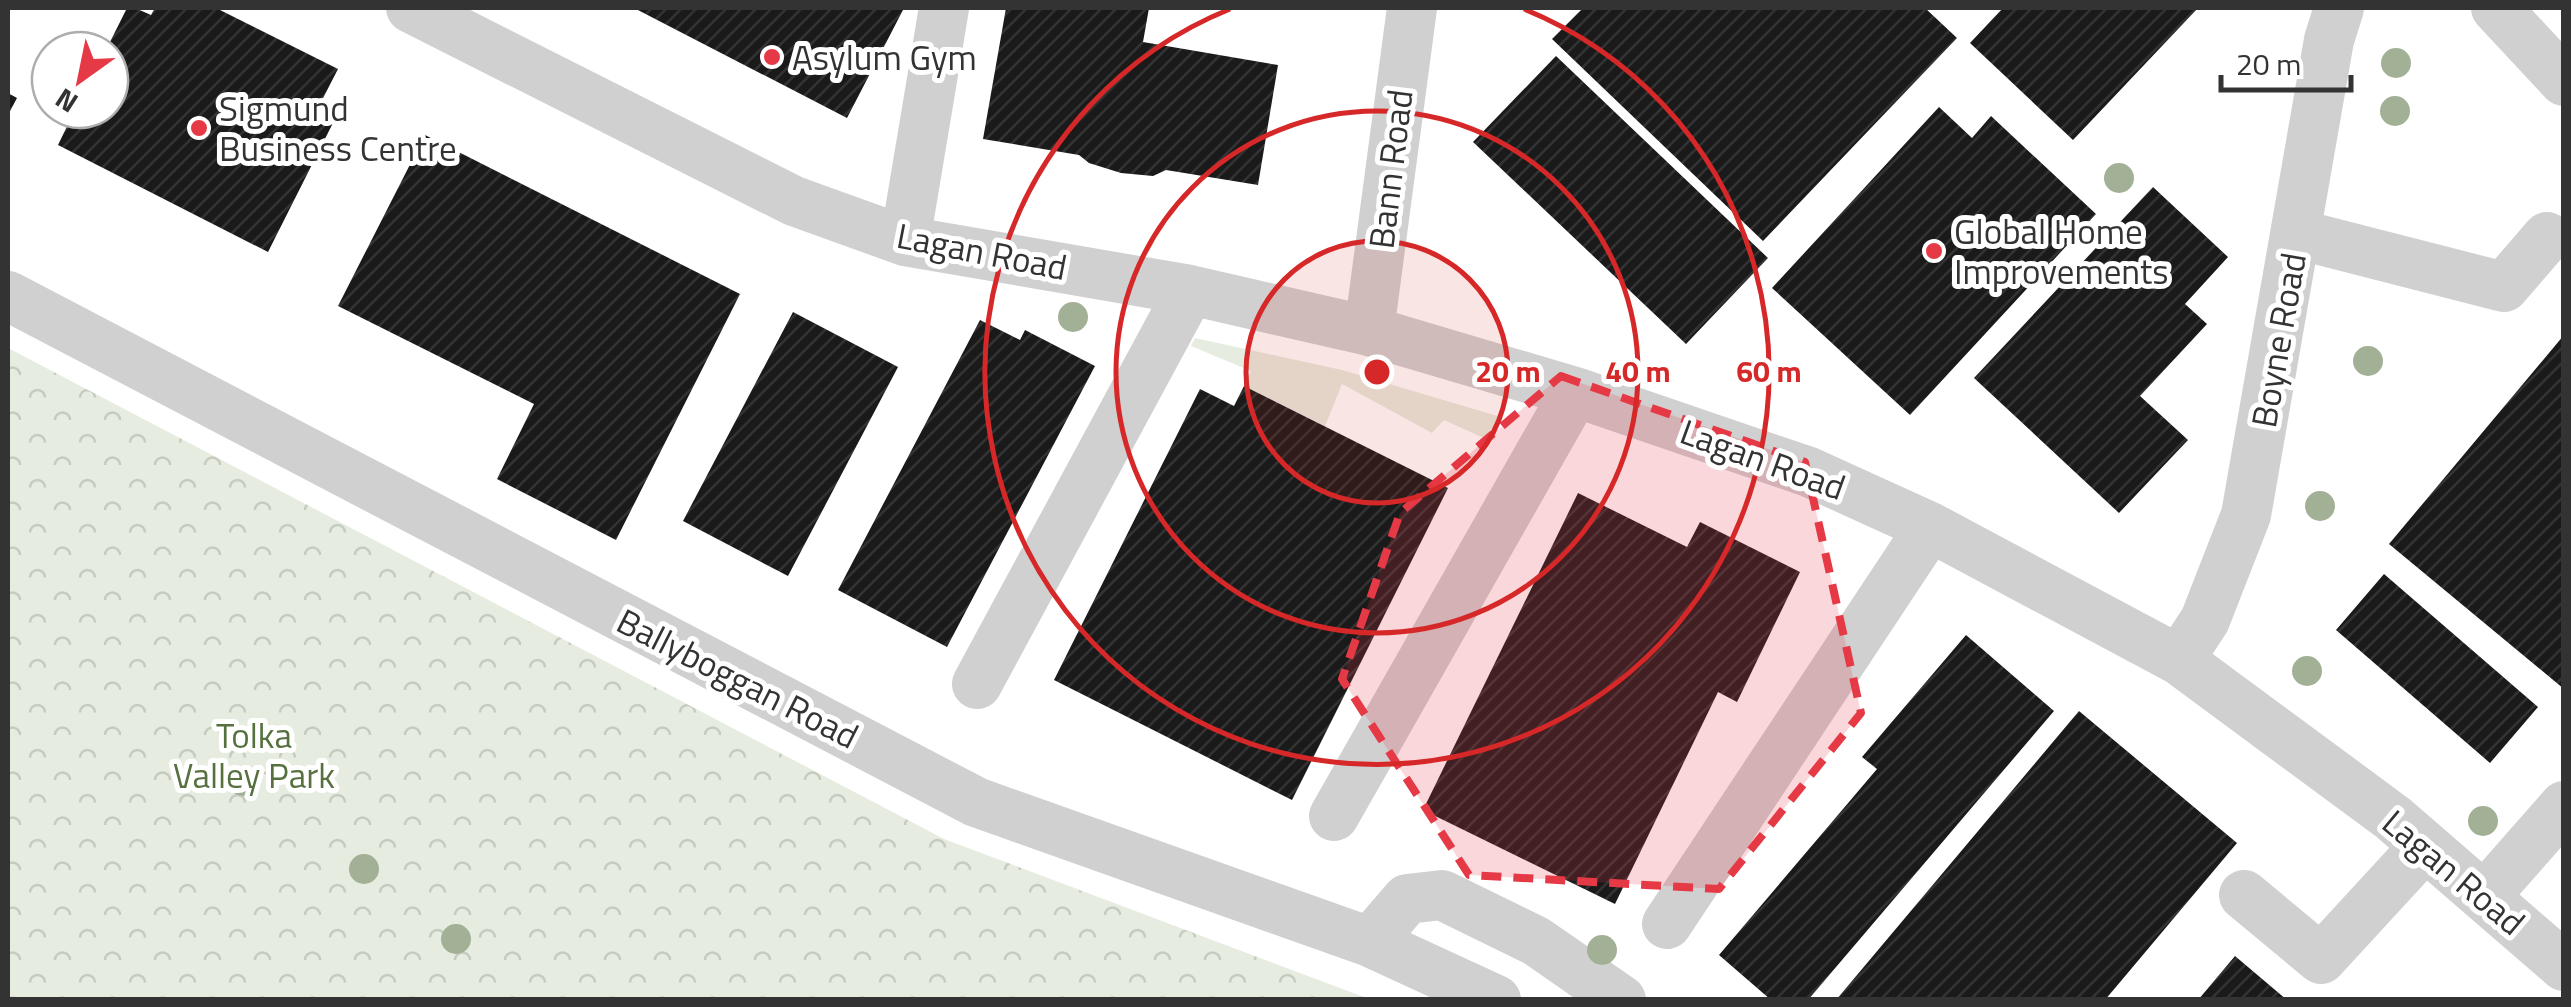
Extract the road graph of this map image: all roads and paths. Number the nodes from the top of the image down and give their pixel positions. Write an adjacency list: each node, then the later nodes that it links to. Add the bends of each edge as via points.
1 (411, 8): 9 (street, Lagan Road, via 794,201)
2 (944, 8): 9 (street)
3 (1412, 8): 12 (street, Bann Road)
4 (2339, 8): 7 (street, Boyne Road)
5 (2496, 8): 6 (street)
6 (2562, 78)
7 (2297, 234): 8 (street, via 2504,287); 15 (street, Boyne Road, via 2246,515 2205,620)
8 (2547, 237)
9 (905, 241): 10 (street, Lagan Road)
10 (1190, 290): 12 (street, Lagan Road); 16 (street)
11 (8, 296): 23 (street, Ballyboggan Road, via 976,802)
12 (1370, 331): 13 (street, Lagan Road)
13 (1575, 392): 14 (street, Lagan Road, via 1809,472); 18 (street)
14 (1930, 527): 15 (street, Lagan Road); 22 (street)
15 (2179, 660): 19 (street, Lagan Road)
16 (976, 684)
17 (2564, 806): 21 (street)
18 (1334, 816)
19 (2424, 846): 20 (street, via 2322,959); 21 (street, Lagan Road)
20 (2244, 895)
21 (2484, 897): 24 (street, Lagan Road)
22 (1667, 924)
23 (1370, 942): 25 (street, Ballyboggan Road); 26 (street, via 1407,900 1442,895 1536,942)
24 (2564, 966)
25 (1496, 1000)
26 (1620, 1000)

